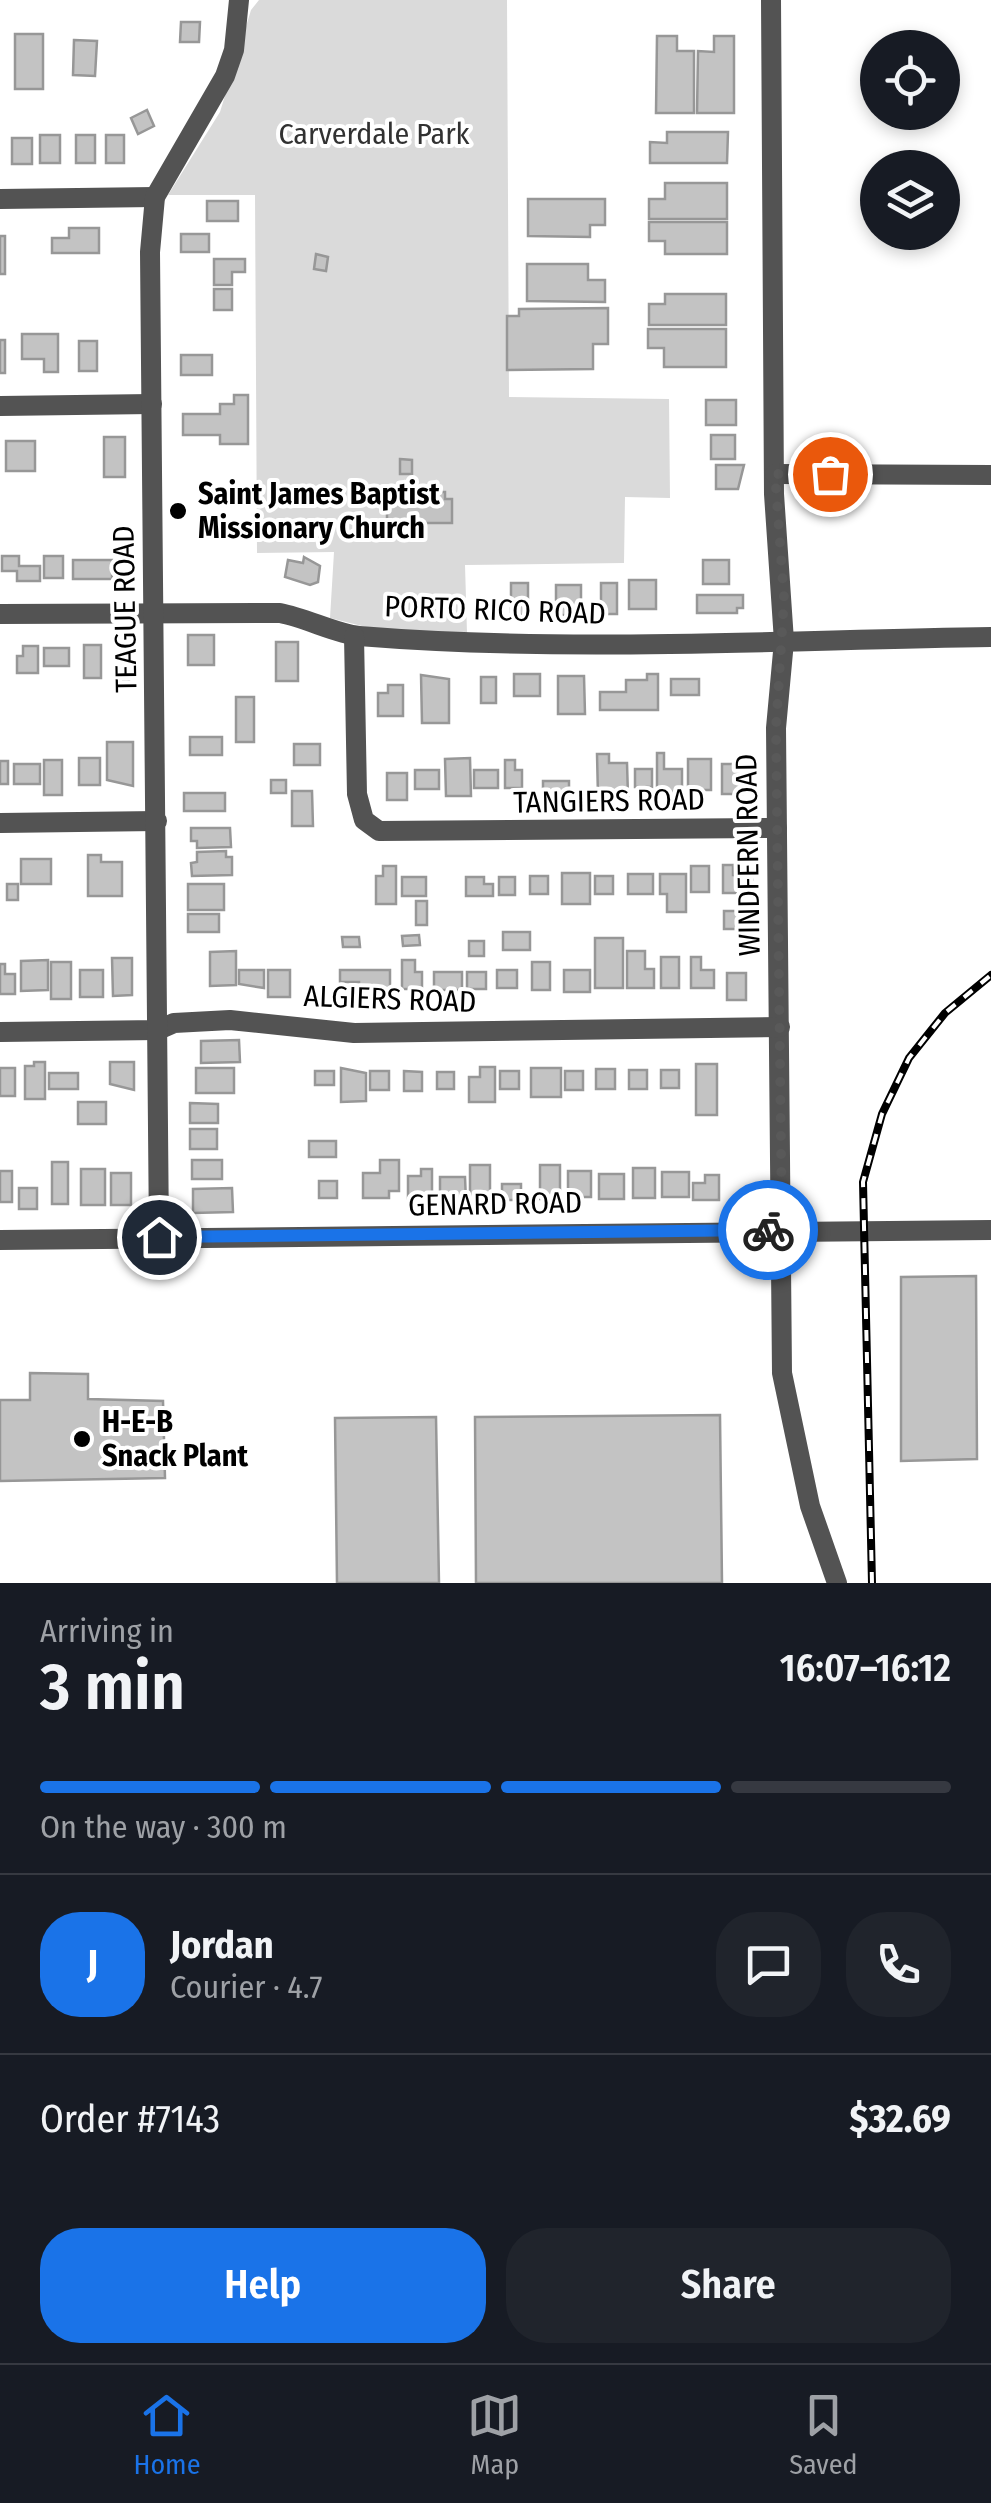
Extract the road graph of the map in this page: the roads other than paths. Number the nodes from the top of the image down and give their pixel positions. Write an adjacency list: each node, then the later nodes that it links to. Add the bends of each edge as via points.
1 (239, 0): 3 (street, TEAGUE ROAD, via 225,76)
2 (771, 0): 7 (street, WINDFERN ROAD)
3 (155, 197): 4 (street); 5 (street, TEAGUE ROAD)
4 (0, 198)
5 (152, 404): 6 (street); 10 (street, TEAGUE ROAD)
6 (0, 406)
7 (775, 474): 8 (street); 13 (street, WINDFERN ROAD)
8 (991, 474)
9 (0, 614): 10 (street, PORTO RICO ROAD)
10 (156, 614): 11 (street, PORTO RICO ROAD, via 280,613); 14 (street, TEAGUE ROAD)
11 (354, 636): 13 (street, PORTO RICO ROAD, via 516,644); 16 (street, TANGIERS ROAD, via 359,810 379,831)
12 (991, 637): 13 (street, PORTO RICO ROAD)
13 (784, 641): 16 (street, WINDFERN ROAD, via 776,728)
14 (158, 821): 15 (street); 18 (street, TEAGUE ROAD)
15 (0, 823)
16 (778, 828): 17 (street, WINDFERN ROAD)
17 (780, 1027): 18 (street, ALGIERS ROAD, via 354,1033 230,1020); 20 (street, WINDFERN ROAD)
18 (158, 1030): 19 (street, ALGIERS ROAD); 22 (street, TEAGUE ROAD)
19 (0, 1032)
20 (782, 1230): 21 (street, GENARD ROAD); 22 (street, GENARD ROAD); 24 (street, WINDFERN ROAD, via 782,1373 810,1506)
21 (991, 1230)
22 (159, 1237): 23 (street, GENARD ROAD)
23 (0, 1240)
24 (836, 1583)

